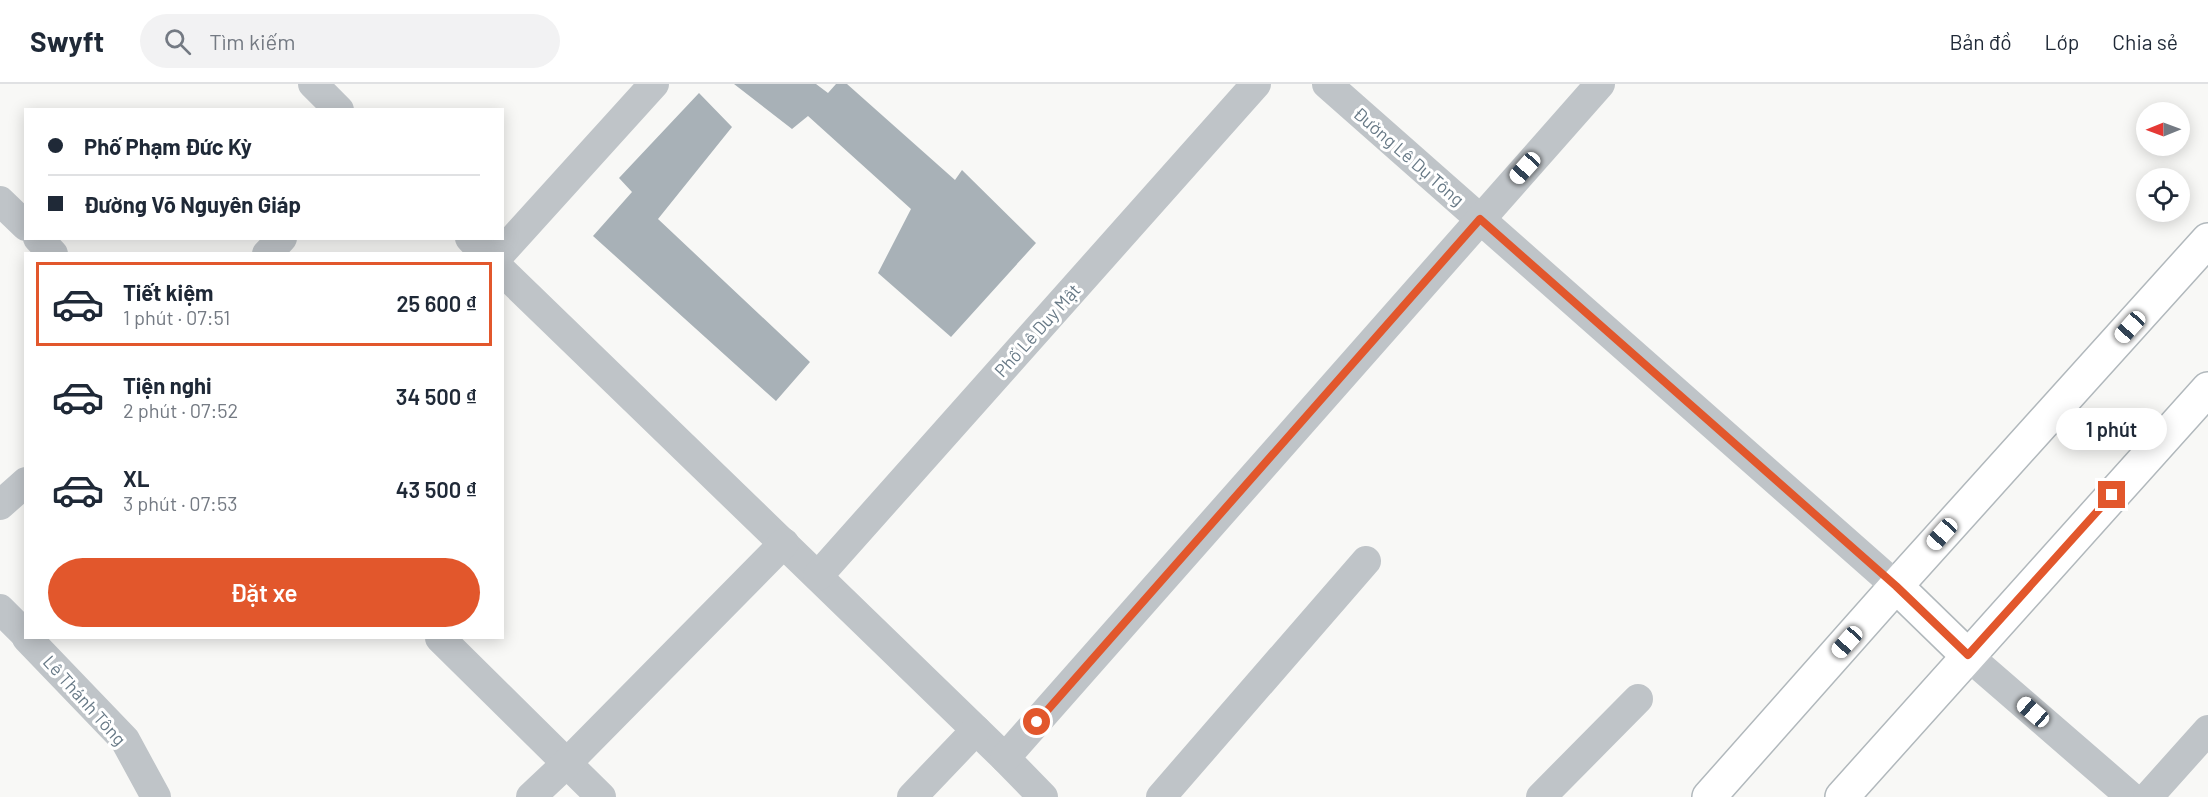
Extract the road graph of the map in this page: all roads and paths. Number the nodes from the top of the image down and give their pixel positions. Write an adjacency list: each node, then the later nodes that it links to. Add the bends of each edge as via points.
1 (313, 84): 6 (street)
2 (654, 84): 17 (street)
3 (1256, 84): 24 (street, Phố Lê Duy Mật)
4 (1327, 84): 8 (street, Đường Lê Dụ Tông)
5 (1600, 84): 8 (street)
6 (337, 108)
7 (0, 201): 9 (street)
8 (1480, 219): 25 (street, Đường Lê Dụ Tông); 34 (street)
9 (24, 224)
10 (40, 240): 14 (street)
11 (280, 240): 15 (street)
12 (472, 240): 16 (street)
13 (2208, 240): 25 (main road)
14 (51, 252)
15 (269, 252)
16 (483, 252)
17 (502, 252)
18 (504, 273): 22 (street)
19 (2208, 389): 30 (main road)
20 (24, 484): 21 (street)
21 (0, 505)
22 (784, 543): 24 (street); 35 (street)
23 (1366, 561): 36 (street)
24 (818, 576): 32 (street)
25 (1896, 586): 30 (main road); 43 (main road)
26 (0, 609): 27 (street, Lê Thánh Tông)
27 (24, 634)
28 (29, 639): 37 (street, Lê Thánh Tông, via 124,740)
29 (441, 639): 35 (street)
30 (1968, 655): 44 (main road); 45 (street)
31 (1638, 699): 42 (street)
32 (976, 730): 34 (street); 40 (street)
33 (2208, 730): 46 (street)
34 (1005, 758): 41 (street)
35 (567, 764): 38 (street); 39 (street)
36 (1178, 791)
37 (156, 797)
38 (531, 797)
39 (601, 797)
40 (912, 797)
41 (1043, 797)
42 (1541, 797)
43 (1709, 797)
44 (1842, 797)
45 (2131, 797)
46 (2148, 797)

